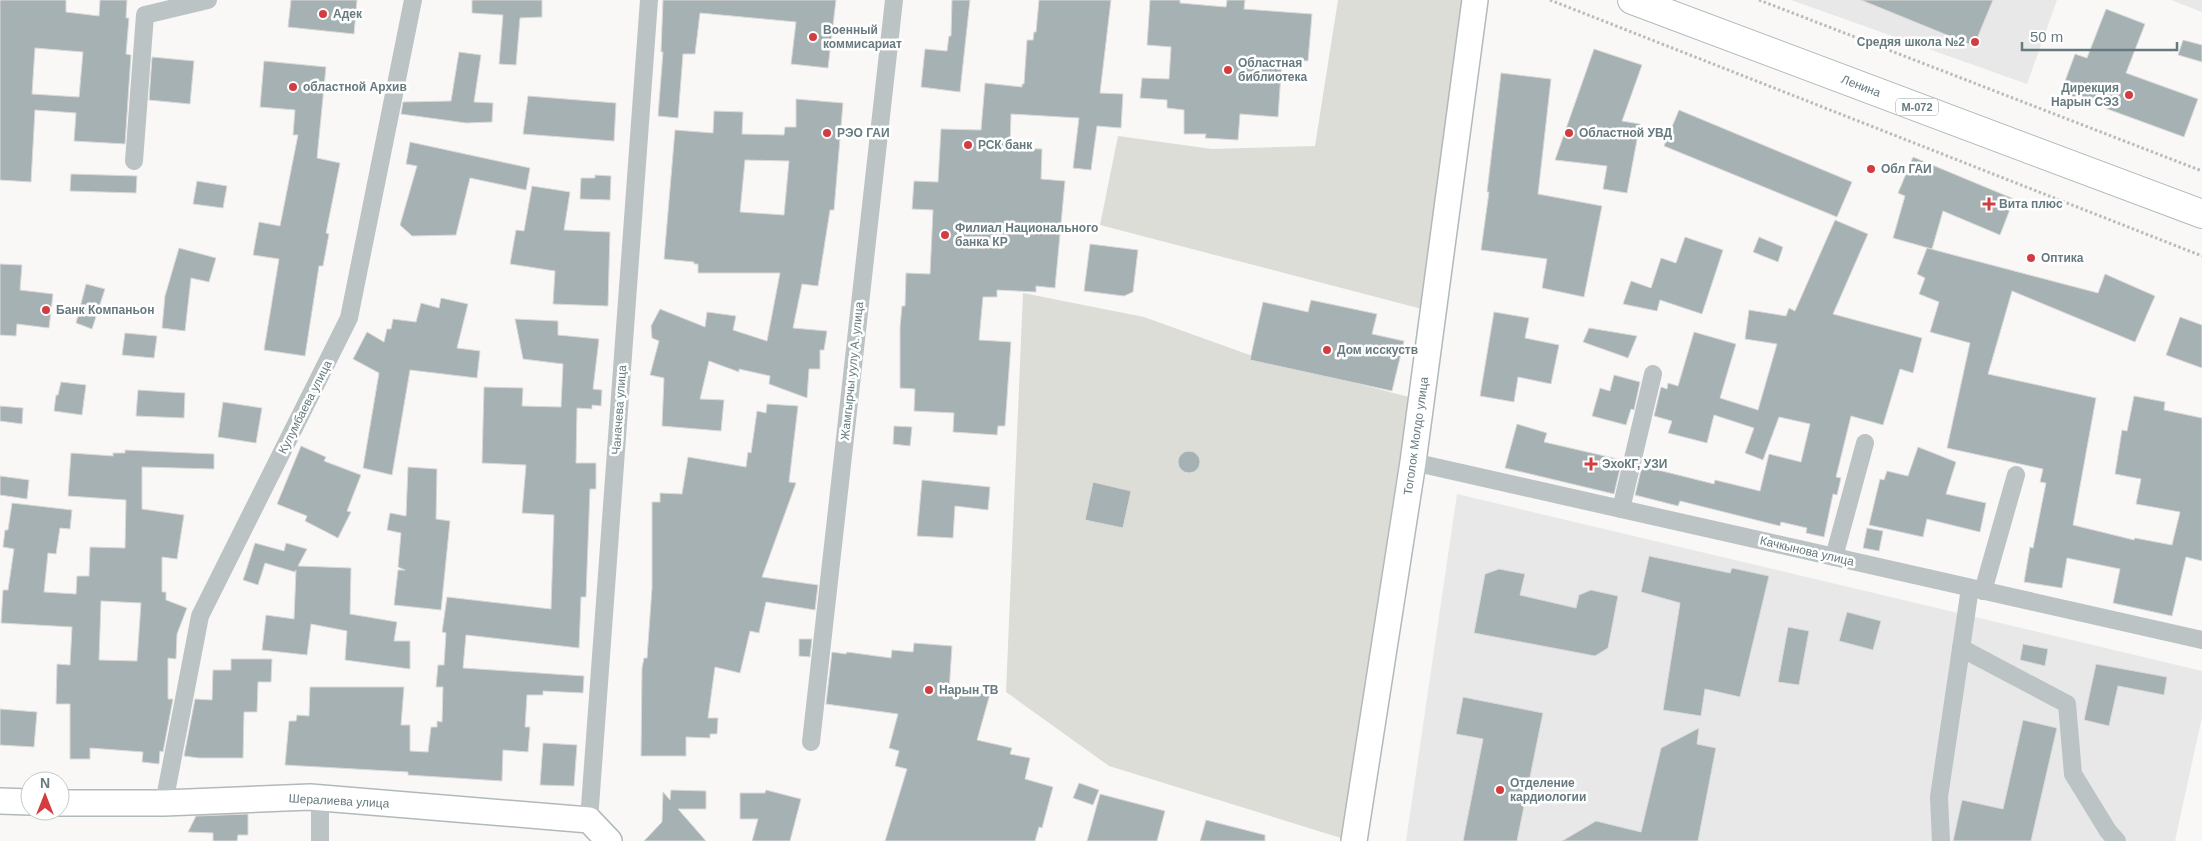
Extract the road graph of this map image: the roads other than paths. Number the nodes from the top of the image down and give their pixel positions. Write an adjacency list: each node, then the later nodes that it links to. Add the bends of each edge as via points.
1 (208, 0): 7 (street, via 145,15)
2 (414, 0): 22 (street, Кулумбаева улица, via 349,318 200,616)
3 (649, 0): 24 (street, Чаначева улица)
4 (894, 0): 18 (street, Жамгырчы уулу А. улица)
5 (1475, 0): 11 (street, Тоголок Молдо улица)
6 (1632, 0): 8 (main road, Ленина / М-072)
7 (134, 161)
8 (2202, 214)
9 (1653, 374): 13 (street)
10 (1865, 443): 14 (street)
11 (1413, 462): 13 (street, Качкынова улица); 27 (street, Тоголок Молдо улица)
12 (2016, 475): 15 (street)
13 (1621, 509): 14 (street, Качкынова улица)
14 (1834, 557): 15 (street, Качкынова улица)
15 (1977, 589): 16 (street, Качкынова улица); 17 (street)
16 (2202, 640)
17 (1961, 648): 28 (street, via 1939,797); 29 (street, via 2067,704 2073,774)
18 (811, 742)
19 (320, 798): 22 (street, Шералиева улица); 24 (street, Шералиева улица); 25 (street)
20 (0, 801): 21 (street)
21 (20, 802)
22 (164, 802): 23 (street, Шералиева улица)
23 (70, 803)
24 (589, 820): 26 (street)
25 (320, 841)
26 (610, 841)
27 (1354, 841)
28 (1941, 841)
29 (2117, 841)

